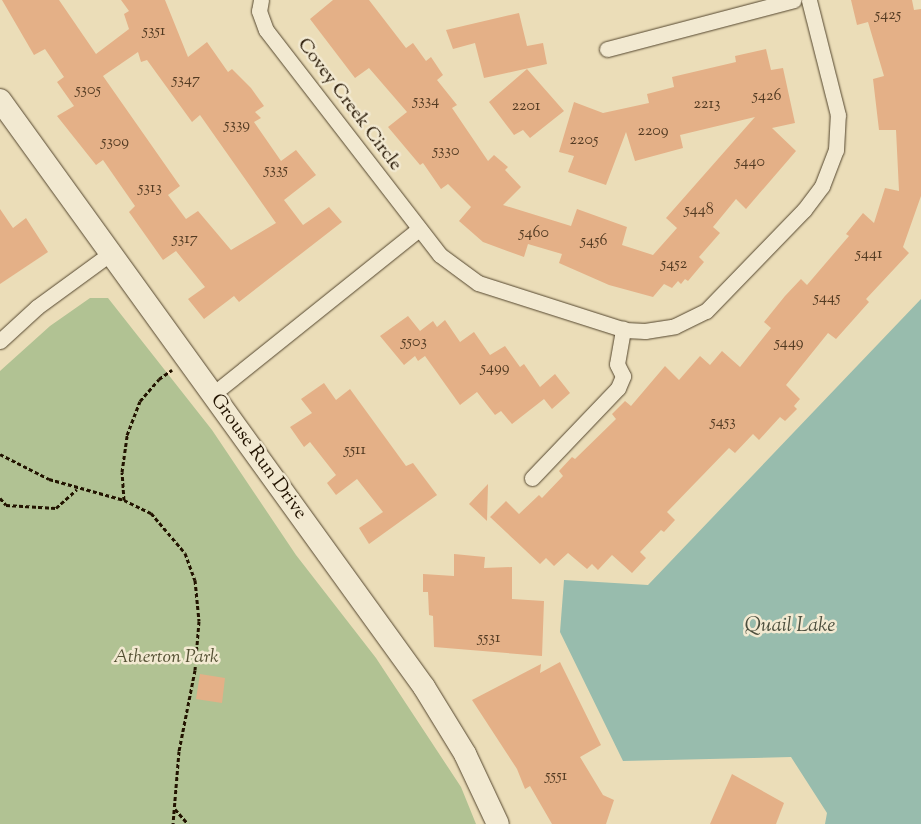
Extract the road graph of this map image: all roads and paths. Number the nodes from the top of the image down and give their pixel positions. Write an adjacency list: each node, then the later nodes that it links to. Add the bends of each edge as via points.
1 (261, 0): 6 (street, Covey Creek Circle, via 259,11 266,30 304,75)
2 (794, 0): 4 (street)
3 (809, 0): 8 (street, Covey Creek Circle, via 838,115 836,150 822,186 804,210 706,311 675,326 645,331)
4 (607, 49)
5 (0, 100): 7 (street, Grouse Run Drive)
6 (419, 229): 8 (street, Covey Creek Circle, via 440,255 478,283); 11 (street)
7 (111, 253): 9 (street, via 37,307); 10 (street, Grouse Run Drive)
8 (623, 329): 13 (street, via 617,364 622,376 618,388)
9 (0, 341)
10 (188, 359): 11 (street, Grouse Run Drive); 16 (path, via 159,379 140,401 127,435 122,472)
11 (213, 394): 20 (street, Grouse Run Drive, via 441,712 488,797)
12 (0, 455): 14 (path)
13 (532, 478)
14 (77, 489): 15 (path, via 56,508 6,506); 16 (path)
15 (0, 498)
16 (124, 500): 17 (path, via 151,513 185,553 195,580 199,620 195,670 179,751)
17 (175, 809): 18 (path); 19 (path)
18 (174, 824)
19 (188, 824)
20 (498, 824)

